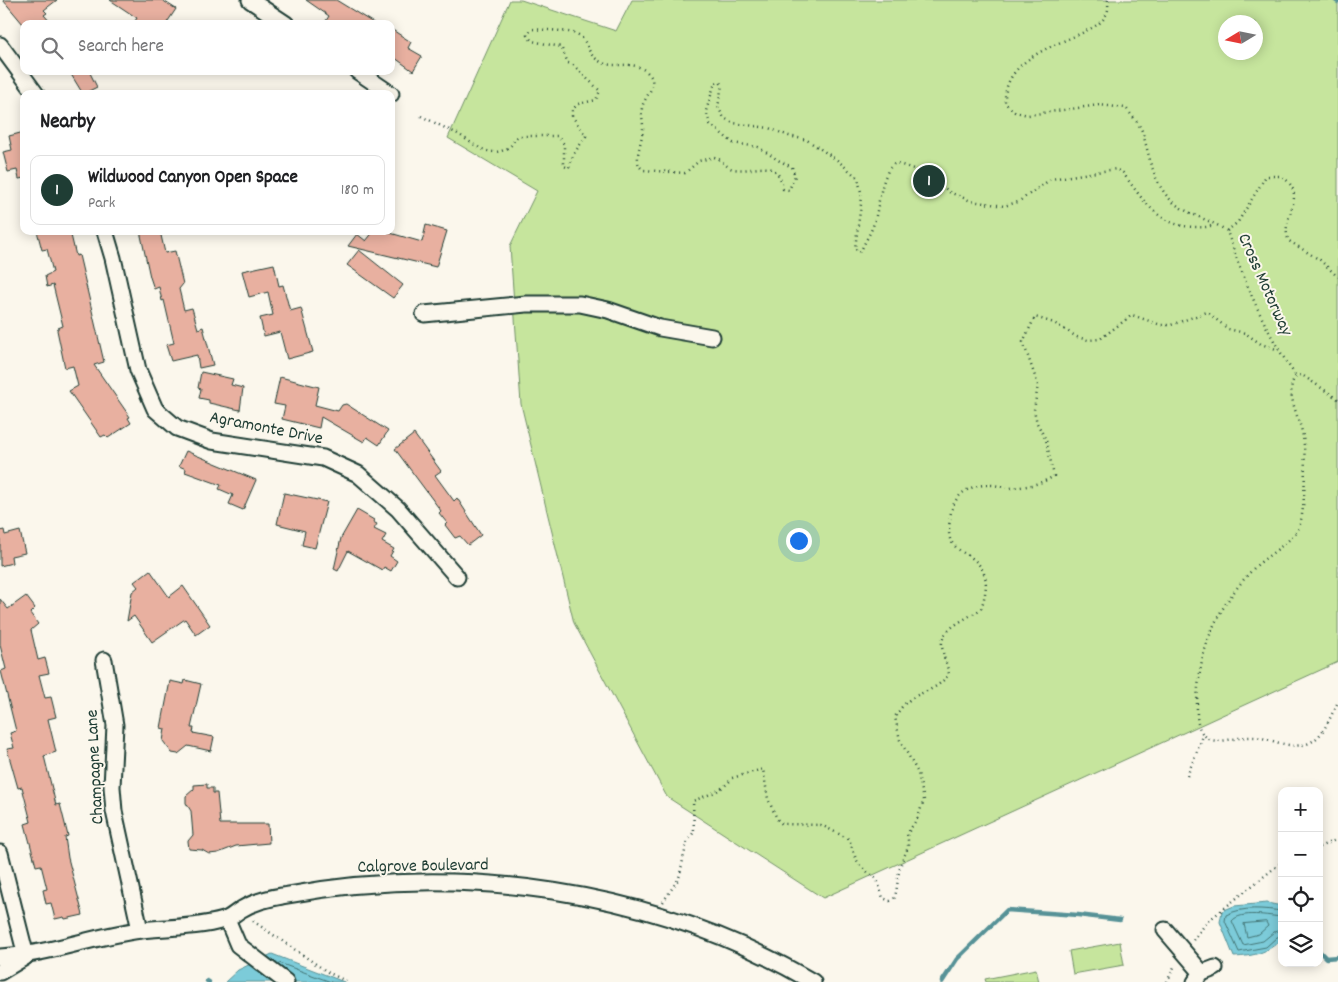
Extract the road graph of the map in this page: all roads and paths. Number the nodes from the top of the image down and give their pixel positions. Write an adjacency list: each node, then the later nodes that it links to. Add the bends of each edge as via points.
1 (250, 0): 3 (street)
2 (1108, 0): 11 (path, Cross Motorway, via 1108,14 1098,25 1027,58 1004,90 1005,103 1015,112 1028,115 1099,105 1126,108 1141,128 1158,182 1167,196 1178,206)
3 (280, 20)
4 (0, 45): 5 (street)
5 (20, 72)
6 (22, 75): 8 (street)
7 (363, 75): 9 (street)
8 (33, 90)
9 (386, 90)
10 (421, 116): 11 (path, via 480,148 494,152 512,145 518,136 557,136 563,142 563,165 568,169 586,136 572,116 572,110 578,104 596,100 600,91 572,64 568,64 562,47 532,41 527,35 532,29 573,32 582,37 588,52 603,63 638,66 652,80 652,89 642,108 638,162 641,168 685,173 699,161 714,157 733,169 776,170 781,176 783,189 790,190 796,173 792,167 758,147 733,144 707,120 709,99 715,83 720,82 718,107 724,118 740,126 770,128 807,140 858,178 862,197 855,248 858,252 861,252 874,224 891,165 896,163 932,175 949,192 971,201 1004,206 1018,202 1051,179 1116,169 1123,173 1158,216 1183,226 1208,227)
11 (1213, 224): 12 (path, Cross Motorway)
12 (1226, 231): 14 (path, via 1238,222 1266,176 1281,176 1294,192 1286,232 1289,241 1320,260); 17 (path, Cross Motorway)
13 (106, 235): 20 (street, Agramonte Drive, via 138,370 155,409 177,428 212,441 323,458 358,474 398,509)
14 (1338, 277)
15 (424, 314): 16 (street, via 526,304 580,304 660,328)
16 (712, 338)
17 (1278, 350): 18 (path, Cross Motorway); 29 (path, via 1245,333 1228,330 1206,312 1171,326 1132,315 1100,340 1076,337 1054,323 1035,317 1023,342 1038,385 1034,410 1046,440 1054,476 1046,481 1014,487 966,488 953,503 950,540 981,566 986,577 986,595 982,609 945,635 942,644 949,674 942,684 904,702 895,717 900,740 918,773 924,800 907,834 909,844 900,864 894,899 883,898 877,879 861,867 849,839 821,825 782,824 776,819 762,769 732,778 716,792 693,801 694,832 687,842 679,878 661,905)
18 (1296, 376): 19 (path, via 1309,378); 23 (path, via 1292,390 1303,438 1304,504 1298,531 1254,568 1215,620 1202,654 1198,691 1198,726)
19 (1338, 399)
20 (457, 577)
21 (104, 660): 31 (street, Champagne Lane, via 115,725 114,811)
22 (1338, 702): 23 (path, via 1324,730 1304,746 1253,737 1217,741)
23 (1203, 735): 24 (path)
24 (1187, 776)
25 (1338, 839): 26 (path)
26 (1323, 845)
27 (0, 853): 34 (street)
28 (1278, 865): 33 (path, via 1208,921)
29 (660, 914): 30 (street, Calgrove Boulevard, via 552,890 447,881 366,885 283,896 243,908); 40 (street, Calgrove Boulevard, via 779,962)
30 (227, 919): 31 (street, Calgrove Boulevard, via 188,928); 38 (street, via 238,945); 39 (path, via 256,921 329,973)
31 (140, 930): 34 (street, Calgrove Boulevard)
32 (1165, 930): 33 (street)
33 (1184, 951): 37 (street); 41 (path)
34 (26, 956): 35 (street); 36 (street)
35 (0, 957)
36 (0, 972)
37 (1204, 974)
38 (286, 982)
39 (348, 982)
40 (812, 982)
41 (1167, 982)

